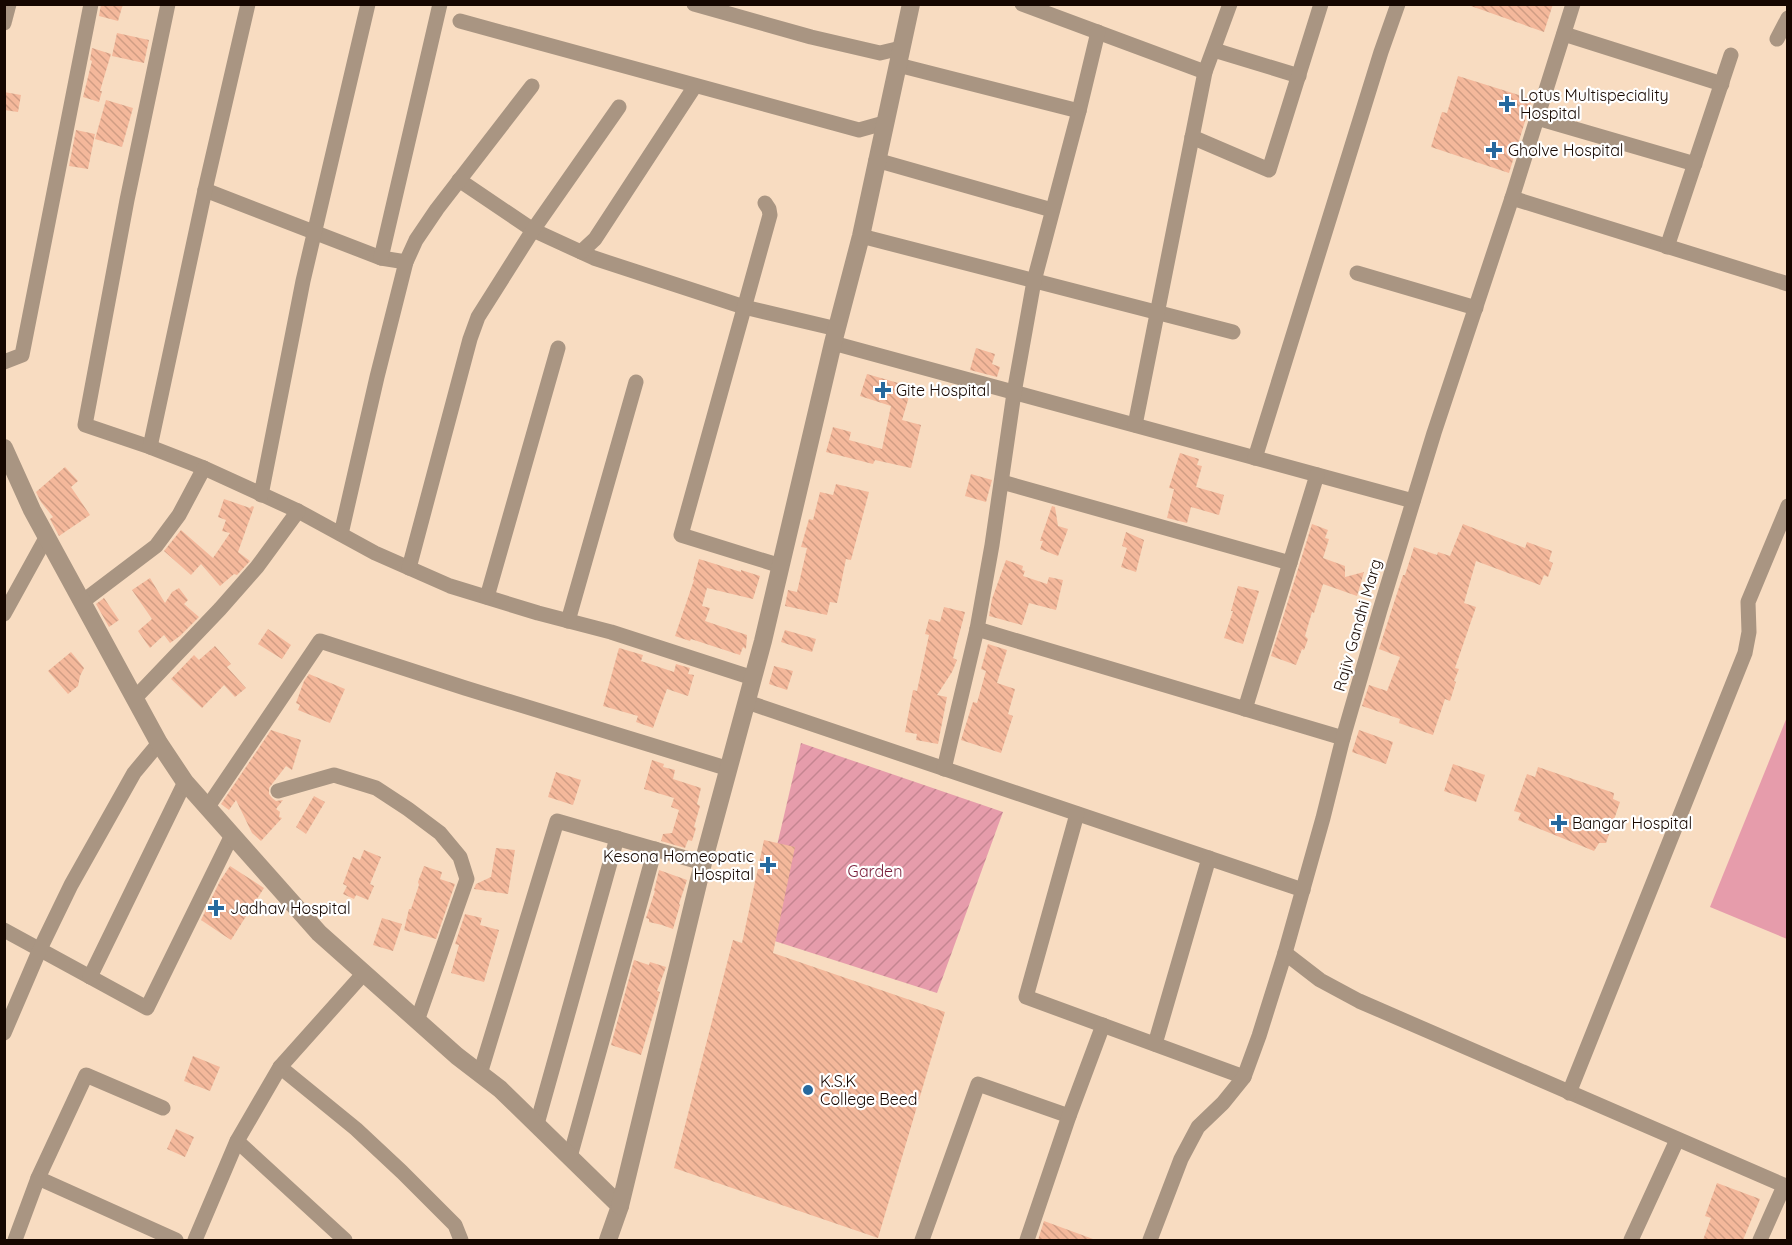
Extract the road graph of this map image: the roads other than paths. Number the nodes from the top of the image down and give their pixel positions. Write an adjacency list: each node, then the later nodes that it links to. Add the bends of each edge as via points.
1 (9, 4): 16 (street)
2 (92, 4): 56 (street, via 22,355)
3 (168, 4): 60 (street, via 85,424)
4 (249, 4): 36 (street)
5 (368, 4): 41 (street)
6 (440, 4): 45 (street)
7 (694, 4): 22 (street, via 811,37)
8 (911, 4): 22 (street)
9 (1022, 4): 17 (street)
10 (1230, 4): 20 (street)
11 (1321, 4): 24 (street)
12 (1398, 4): 62 (street)
13 (1573, 4): 18 (street, Rajiv Gandhi Marg)
14 (1788, 18): 19 (street)
15 (460, 21): 27 (street)
16 (4, 23)
17 (1098, 32): 23 (street); 29 (street)
18 (1564, 34): 25 (street); 30 (street, Rajiv Gandhi Marg)
19 (1777, 39)
20 (1214, 50): 23 (street); 24 (street)
21 (1731, 55): 25 (street)
22 (899, 56): 29 (street); 31 (street)
23 (1205, 72): 32 (street)
24 (1299, 76): 32 (street, via 1269,170)
25 (1722, 84): 34 (street)
26 (532, 86): 35 (street)
27 (695, 86): 31 (street, via 858,130); 44 (street, via 595,239)
28 (619, 107): 40 (street)
29 (1079, 111): 39 (street)
30 (1538, 118): 34 (street); 37 (street, Rajiv Gandhi Marg)
31 (885, 123): 33 (street)
32 (1192, 137): 52 (street)
33 (876, 160): 39 (street); 42 (street)
34 (1695, 164): 43 (street)
35 (459, 180): 40 (street); 46 (street, via 416,240)
36 (205, 190): 41 (street); 60 (street)
37 (1512, 198): 43 (street); 51 (street, Rajiv Gandhi Marg)
38 (765, 202): 50 (street, via 770,215)
39 (1052, 210): 48 (street)
40 (533, 230): 44 (street); 74 (street, via 478,317)
41 (315, 233): 45 (street); 66 (street)
42 (861, 236): 48 (street); 54 (street)
43 (1667, 247): 49 (street)
44 (581, 252): 50 (street)
45 (381, 258): 46 (street)
46 (406, 262): 70 (street)
47 (1357, 273): 51 (street)
48 (1034, 281): 52 (street); 58 (street)
49 (1788, 284)
50 (744, 308): 54 (street); 73 (street, via 681,536)
51 (1476, 308): 67 (street, Rajiv Gandhi Marg)
52 (1157, 312): 53 (street); 59 (street)
53 (1233, 332)
54 (835, 336): 58 (street); 73 (street)
55 (558, 348): 75 (street)
56 (4, 362)
57 (636, 382): 78 (street)
58 (1014, 393): 59 (street); 65 (street)
59 (1135, 425): 62 (street)
60 (150, 447): 63 (street)
61 (4, 448): 71 (street)
62 (1255, 458): 64 (street)
63 (204, 468): 66 (street); 76 (street, via 179,515 156,546)
64 (1317, 475): 67 (street); 72 (street)
65 (1002, 482): 72 (street); 79 (street)
66 (261, 495): 69 (street)
67 (1413, 501): 84 (street, Rajiv Gandhi Marg)
68 (1788, 506): 110 (street, via 1748,602 1745,653)
69 (298, 511): 70 (street); 81 (street, via 257,567)
70 (340, 534): 74 (street)
71 (46, 536): 76 (street); 77 (street)
72 (1290, 563): 83 (street)
73 (781, 566): 80 (street)
74 (409, 568): 75 (street)
75 (487, 597): 78 (street)
76 (82, 602): 81 (street)
77 (4, 614)
78 (568, 621): 80 (street)
79 (977, 629): 83 (street); 87 (street)
80 (753, 678): 82 (street)
81 (135, 698): 85 (street)
82 (747, 702): 86 (street); 87 (street)
83 (1245, 709): 84 (street)
84 (1343, 738): 97 (street, Rajiv Gandhi Marg)
85 (159, 742): 88 (street); 99 (street, via 134,773)
86 (729, 769): 90 (street, via 320,641); 96 (street)
87 (944, 769): 91 (street)
88 (185, 782): 90 (street); 102 (street)
89 (278, 791): 103 (street, via 334,775 375,788 440,833 459,857 467,879)
90 (207, 808): 92 (street)
91 (1077, 814): 95 (street); 104 (street, via 1026,997)
92 (232, 835): 101 (street, via 319,933); 102 (street, via 147,1008)
93 (618, 838): 94 (street); 108 (street, via 557,821); 113 (street)
94 (655, 849): 96 (street); 116 (street)
95 (1209, 858): 97 (street); 106 (street)
96 (703, 863): 119 (street)
97 (1303, 890): 100 (street, Rajiv Gandhi Marg)
98 (4, 930): 99 (street)
99 (40, 949): 102 (street); 105 (street)
100 (1285, 953): 109 (street, Rajiv Gandhi Marg); 110 (street, via 1320,980 1359,1001)
101 (364, 973): 103 (street); 107 (street)
102 (90, 977)
103 (417, 1021): 108 (street)
104 (1103, 1025): 106 (street); 112 (street)
105 (4, 1033)
106 (1155, 1044): 109 (street)
107 (280, 1067): 115 (street); 124 (street, via 402,1172 455,1225)
108 (480, 1074): 113 (street)
109 (1244, 1077): 128 (street, Rajiv Gandhi Marg, via 1198,1127 1181,1159)
110 (1569, 1093): 114 (street)
111 (163, 1108): 117 (street, via 86,1075)
112 (1069, 1116): 126 (street, via 978,1084); 127 (street)
113 (537, 1124): 116 (street)
114 (1677, 1140): 118 (street); 129 (street)
115 (237, 1141): 122 (street); 123 (street)
116 (570, 1156): 119 (street)
117 (38, 1178): 120 (street); 121 (street)
118 (1786, 1186): 130 (street)
119 (620, 1206): 125 (street)
120 (15, 1240)
121 (176, 1240)
122 (195, 1240)
123 (345, 1240)
124 (461, 1240)
125 (608, 1240)
126 (922, 1240)
127 (1027, 1240)
128 (1150, 1240)
129 (1631, 1240)
130 (1760, 1240)

